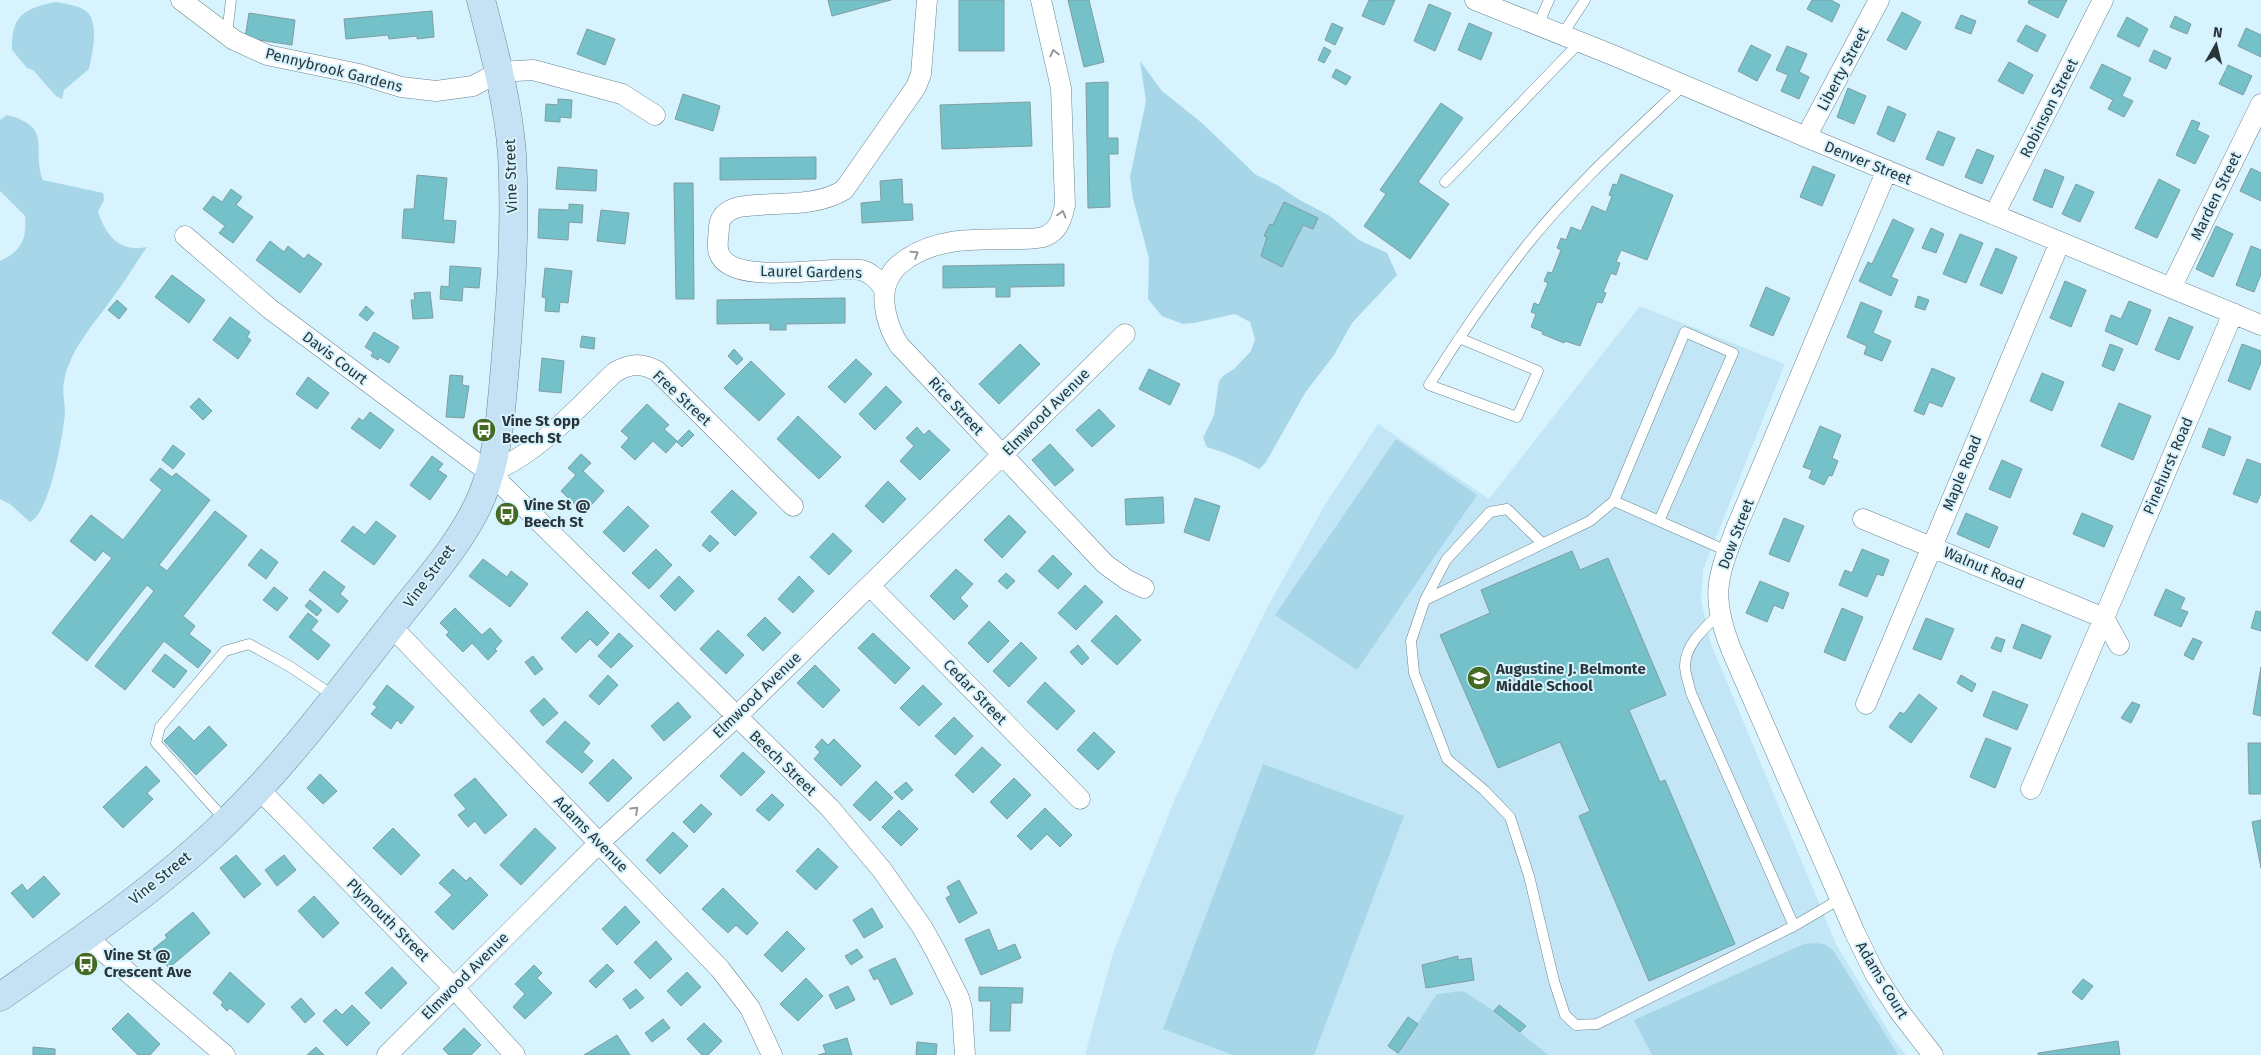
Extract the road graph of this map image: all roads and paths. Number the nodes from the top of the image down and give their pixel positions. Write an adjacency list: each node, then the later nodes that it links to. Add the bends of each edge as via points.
1 (180, 0): 12 (street, Pennybrook Gardens)
2 (231, 0): 12 (lane)
3 (481, 0): 14 (street, Vine Street)
4 (927, 0): 25 (street, Laurel Gardens, via 922,67 916,87 844,190 831,198 814,202 738,207 727,211 720,221 719,254 736,269 861,270 877,278)
5 (1041, 0): 25 (street, one-way to 5, via 896,265 927,247 955,240 1045,236 1056,229 1062,219 1065,205 1061,88)
6 (1475, 0): 11 (street, Denver Street)
7 (1549, 0): 11 (lane)
8 (1586, 0): 13 (lane)
9 (1879, 0): 18 (street, Liberty Street)
10 (2104, 0): 21 (street, Robinson Street)
11 (1538, 25): 13 (street, Denver Street)
12 (228, 34): 14 (street, Pennybrook Gardens, via 234,40 268,55 417,90 473,86)
13 (1571, 39): 15 (street, Denver Street); 20 (lane)
14 (499, 72): 17 (street, via 533,70 570,79 622,94); 31 (street, Vine Street, via 512,153 512,270 500,422)
15 (1684, 84): 18 (street, Denver Street); 29 (lane, via 1602,162 1528,244)
16 (2261, 104): 24 (street, Marden Street)
17 (655, 115)
18 (1806, 137): 19 (street, Denver Street)
19 (1887, 170): 21 (street, Denver Street); 38 (street, Dow Street)
20 (1445, 182)
21 (1994, 215): 23 (street, Denver Street)
22 (185, 236): 31 (street, Davis Court, via 270,309)
23 (2060, 242): 24 (street, Denver Street); 37 (street, Maple Road)
24 (2171, 288): 26 (street, Denver Street)
25 (884, 289): 30 (street, Rice Street, via 891,334)
26 (2233, 313): 27 (street, Denver Street); 43 (street, Pinehurst Road)
27 (2261, 325)
28 (1126, 334): 30 (street, Elmwood Avenue)
29 (1458, 338): 29 (lane, via 1429,385 1517,417 1538,371)
30 (1003, 455): 39 (street, Elmwood Avenue); 40 (street, Rice Street, via 1105,564)
31 (490, 473): 33 (street, Free Street, via 512,464 548,435 615,372 628,365 643,364 657,371); 44 (street, Vine Street, via 471,518); 48 (street, Beech Street)
32 (1614, 501): 35 (lane); 35 (lane, via 1685,332 1733,353); 36 (lane, via 1590,521)
33 (793, 506)
34 (1863, 519): 37 (street, Walnut Road)
35 (1660, 521): 38 (lane)
36 (1542, 543): 41 (lane); 41 (lane, via 1507,508 1490,512 1446,560)
37 (1932, 546): 43 (street, Walnut Road); 47 (street, Maple Road)
38 (1727, 551): 42 (street, Dow Street, via 1718,586)
39 (870, 586): 48 (street, Elmwood Avenue); 51 (street, Cedar Street)
40 (1144, 588)
41 (1425, 600): 55 (lane, via 1411,641 1414,673 1447,759 1510,817 1529,876 1554,981 1565,1015 1576,1026 1597,1024)
42 (1720, 613): 54 (street, Dow Street, via 1731,649); 55 (lane, via 1699,634 1689,651 1685,665 1691,693)
43 (2104, 618): 45 (street); 50 (street, Pinehurst Road)
44 (391, 626): 46 (street, Vine Street); 53 (street, Adams Avenue)
45 (2119, 645)
46 (335, 697): 49 (street, Vine Street); 52 (lane, via 249,644 225,651 160,727 156,743)
47 (1866, 704)
48 (736, 717): 53 (street, Elmwood Avenue, one-way to 48); 63 (street, Beech Street, via 830,808 906,902 959,998 964,1018)
49 (258, 788): 52 (street, Vine Street); 57 (street, Plymouth Street)
50 (2031, 788)
51 (1080, 800)
52 (226, 821): 56 (street, Vine Street, via 174,867)
53 (599, 843): 57 (street, Elmwood Avenue); 62 (street, Adams Avenue, via 732,982 759,1024)
54 (1840, 899): 55 (lane); 64 (street, Adams Court, via 1875,974)
55 (1794, 926)
56 (85, 936): 58 (street, Vine Street); 59 (street)
57 (454, 988): 60 (street, Elmwood Avenue); 61 (street, Plymouth Street)
58 (2, 1002)
59 (224, 1055)
60 (387, 1055)
61 (516, 1055)
62 (772, 1055)
63 (965, 1055)
64 (1933, 1055)

